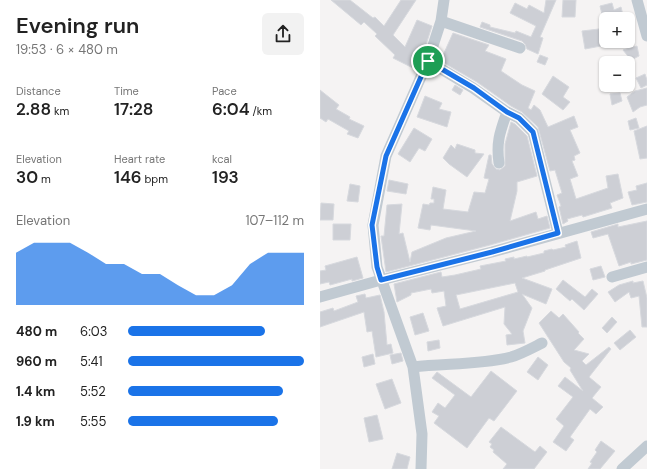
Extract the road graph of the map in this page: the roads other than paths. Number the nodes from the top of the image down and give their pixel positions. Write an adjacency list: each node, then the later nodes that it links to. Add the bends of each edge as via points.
1 (444, 0): 3 (street)
2 (637, 0): 4 (street)
3 (442, 21): 5 (street); 6 (street)
4 (647, 36)
5 (520, 48)
6 (428, 61): 7 (street, via 474,88); 13 (street, via 386,156 372,225)
7 (507, 112): 8 (street, via 498,139); 10 (street, via 519,118 533,132)
8 (499, 163)
9 (647, 209): 10 (street)
10 (558, 233): 13 (street)
11 (647, 267): 12 (street)
12 (612, 277)
13 (381, 280): 14 (street); 16 (street)
14 (320, 297)
15 (542, 343): 16 (street, via 512,357 474,363)
16 (413, 367): 18 (street, via 422,434)
17 (647, 446): 19 (street)
18 (422, 469)
19 (622, 469)

